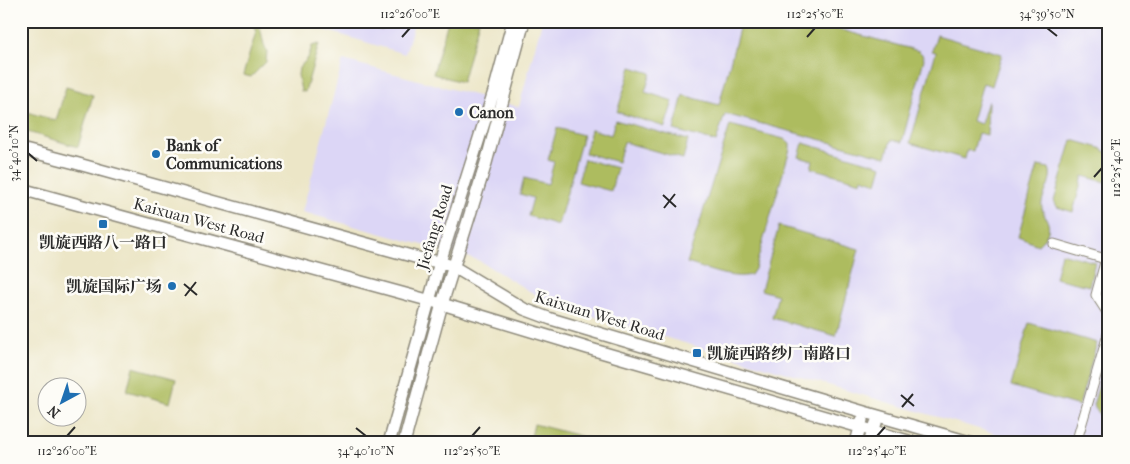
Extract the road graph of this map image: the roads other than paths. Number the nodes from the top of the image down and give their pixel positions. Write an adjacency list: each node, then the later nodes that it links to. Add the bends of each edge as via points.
1 (513, 21): 7 (main road, Jiefang Road)
2 (524, 21): 8 (main road, Jiefang Road)
3 (21, 149): 7 (main road, Kaixuan West Road)
4 (21, 189): 9 (main road, Kaixuan West Road)
5 (1054, 244): 6 (street)
6 (1107, 259): 11 (street, via 1096,295)
7 (440, 262): 8 (main road, Kaixuan West Road); 9 (main road, Jiefang Road)
8 (454, 267): 10 (main road, Jiefang Road); 13 (main road, Kaixuan West Road, via 524,309 551,319)
9 (429, 300): 10 (main road, Kaixuan West Road); 17 (main road, Jiefang Road)
10 (442, 304): 15 (main road, Kaixuan West Road); 18 (main road, Jiefang Road)
11 (1109, 315)
12 (1109, 331): 23 (street)
13 (864, 412): 14 (main road, Kaixuan West Road); 15 (main road)
14 (878, 416): 16 (main road); 22 (main road, Kaixuan West Road)
15 (860, 427): 16 (main road, Kaixuan West Road); 19 (main road)
16 (873, 430): 20 (main road); 21 (main road, Kaixuan West Road)
17 (389, 443)
18 (404, 443)
19 (856, 443)
20 (869, 443)
21 (915, 443)
22 (973, 443)
23 (1076, 443)

